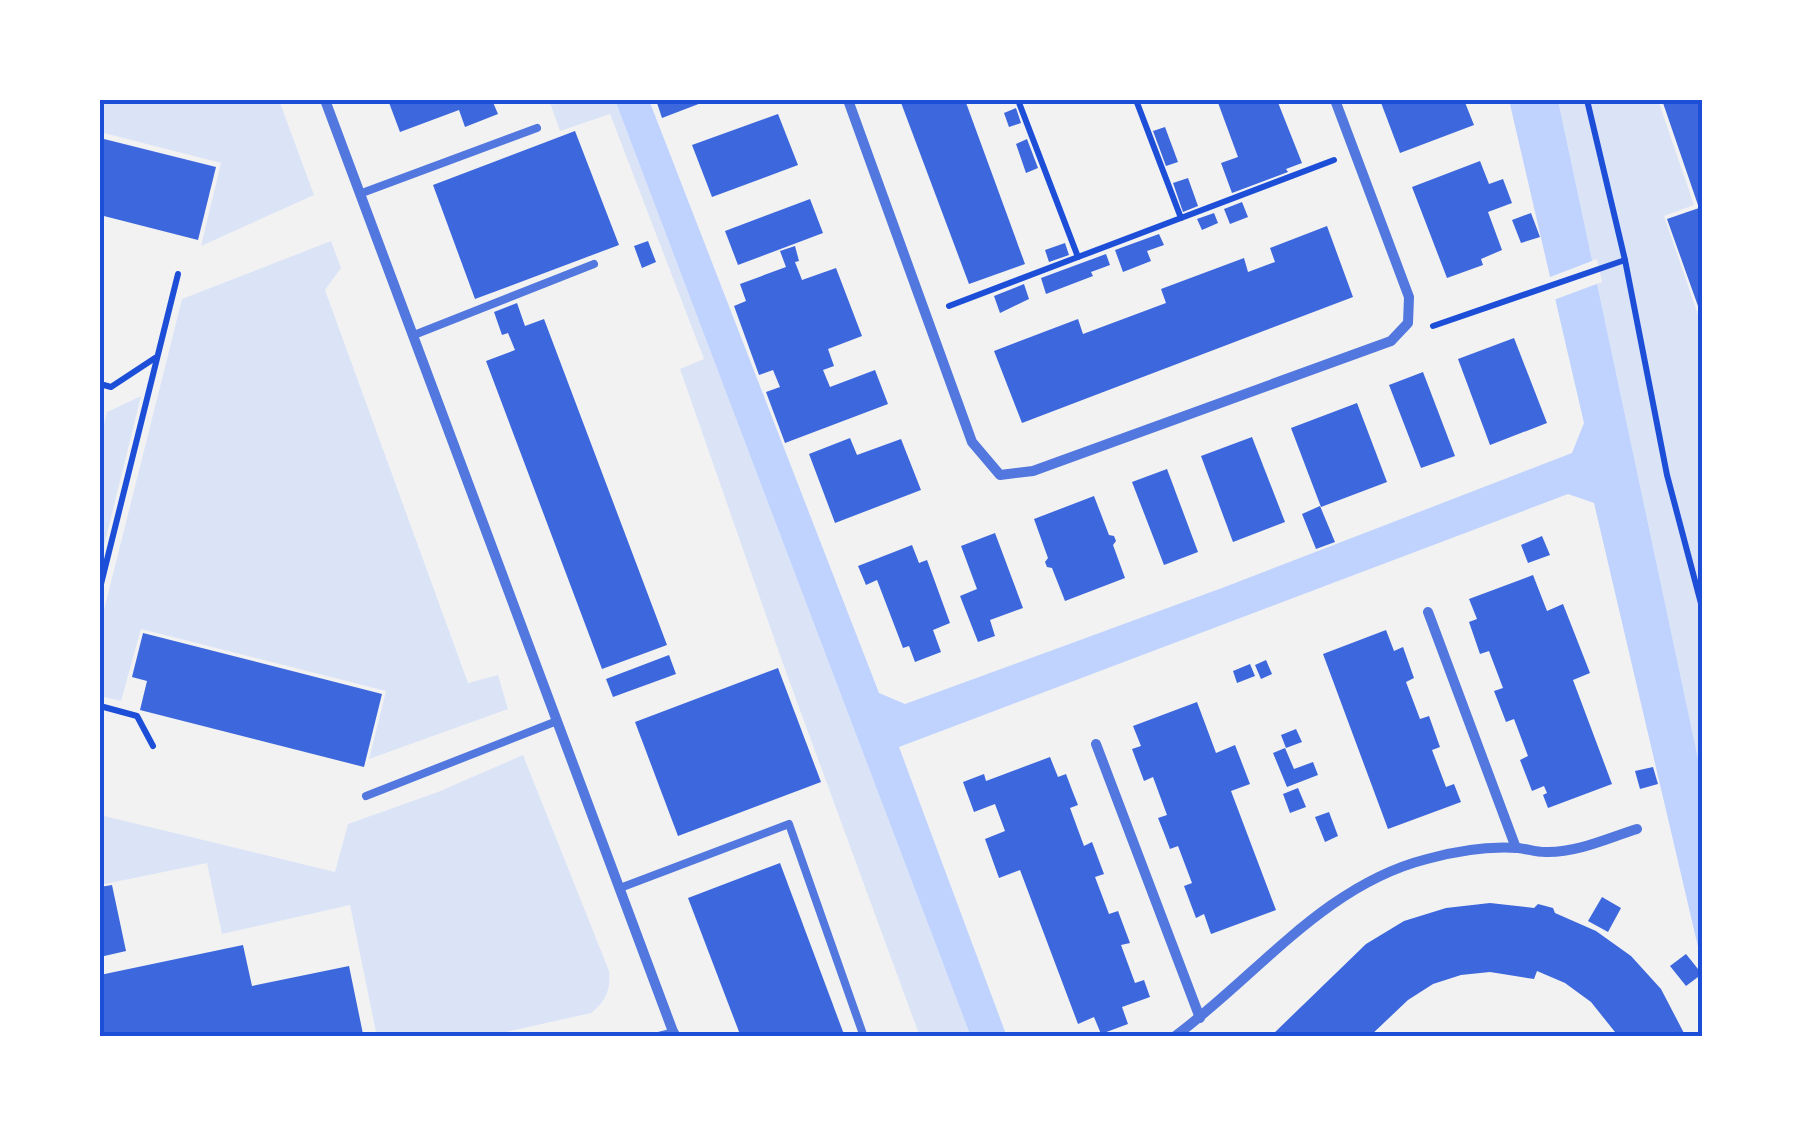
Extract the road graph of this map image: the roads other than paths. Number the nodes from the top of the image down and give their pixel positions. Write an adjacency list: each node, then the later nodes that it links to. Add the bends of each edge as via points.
1 (325, 100): 5 (street)
2 (848, 100): 3 (street, via 972,442 1000,475 1034,471 1391,341 1408,323 1409,297)
3 (1336, 100)
4 (537, 128): 5 (lane)
5 (362, 193): 7 (street)
6 (594, 264): 7 (lane)
7 (414, 334): 9 (street)
8 (1428, 612): 13 (street)
9 (557, 721): 11 (lane); 14 (street)
10 (1096, 744): 15 (street)
11 (366, 796)
12 (1637, 830): 13 (street, via 1574,849)
13 (1516, 848): 15 (street, via 1426,859 1369,880 1333,902)
14 (620, 888): 16 (street); 18 (lane, via 789,824)
15 (1200, 1018): 19 (street)
16 (674, 1035): 17 (street)
17 (658, 1037)
18 (864, 1037)
19 (1174, 1037)

